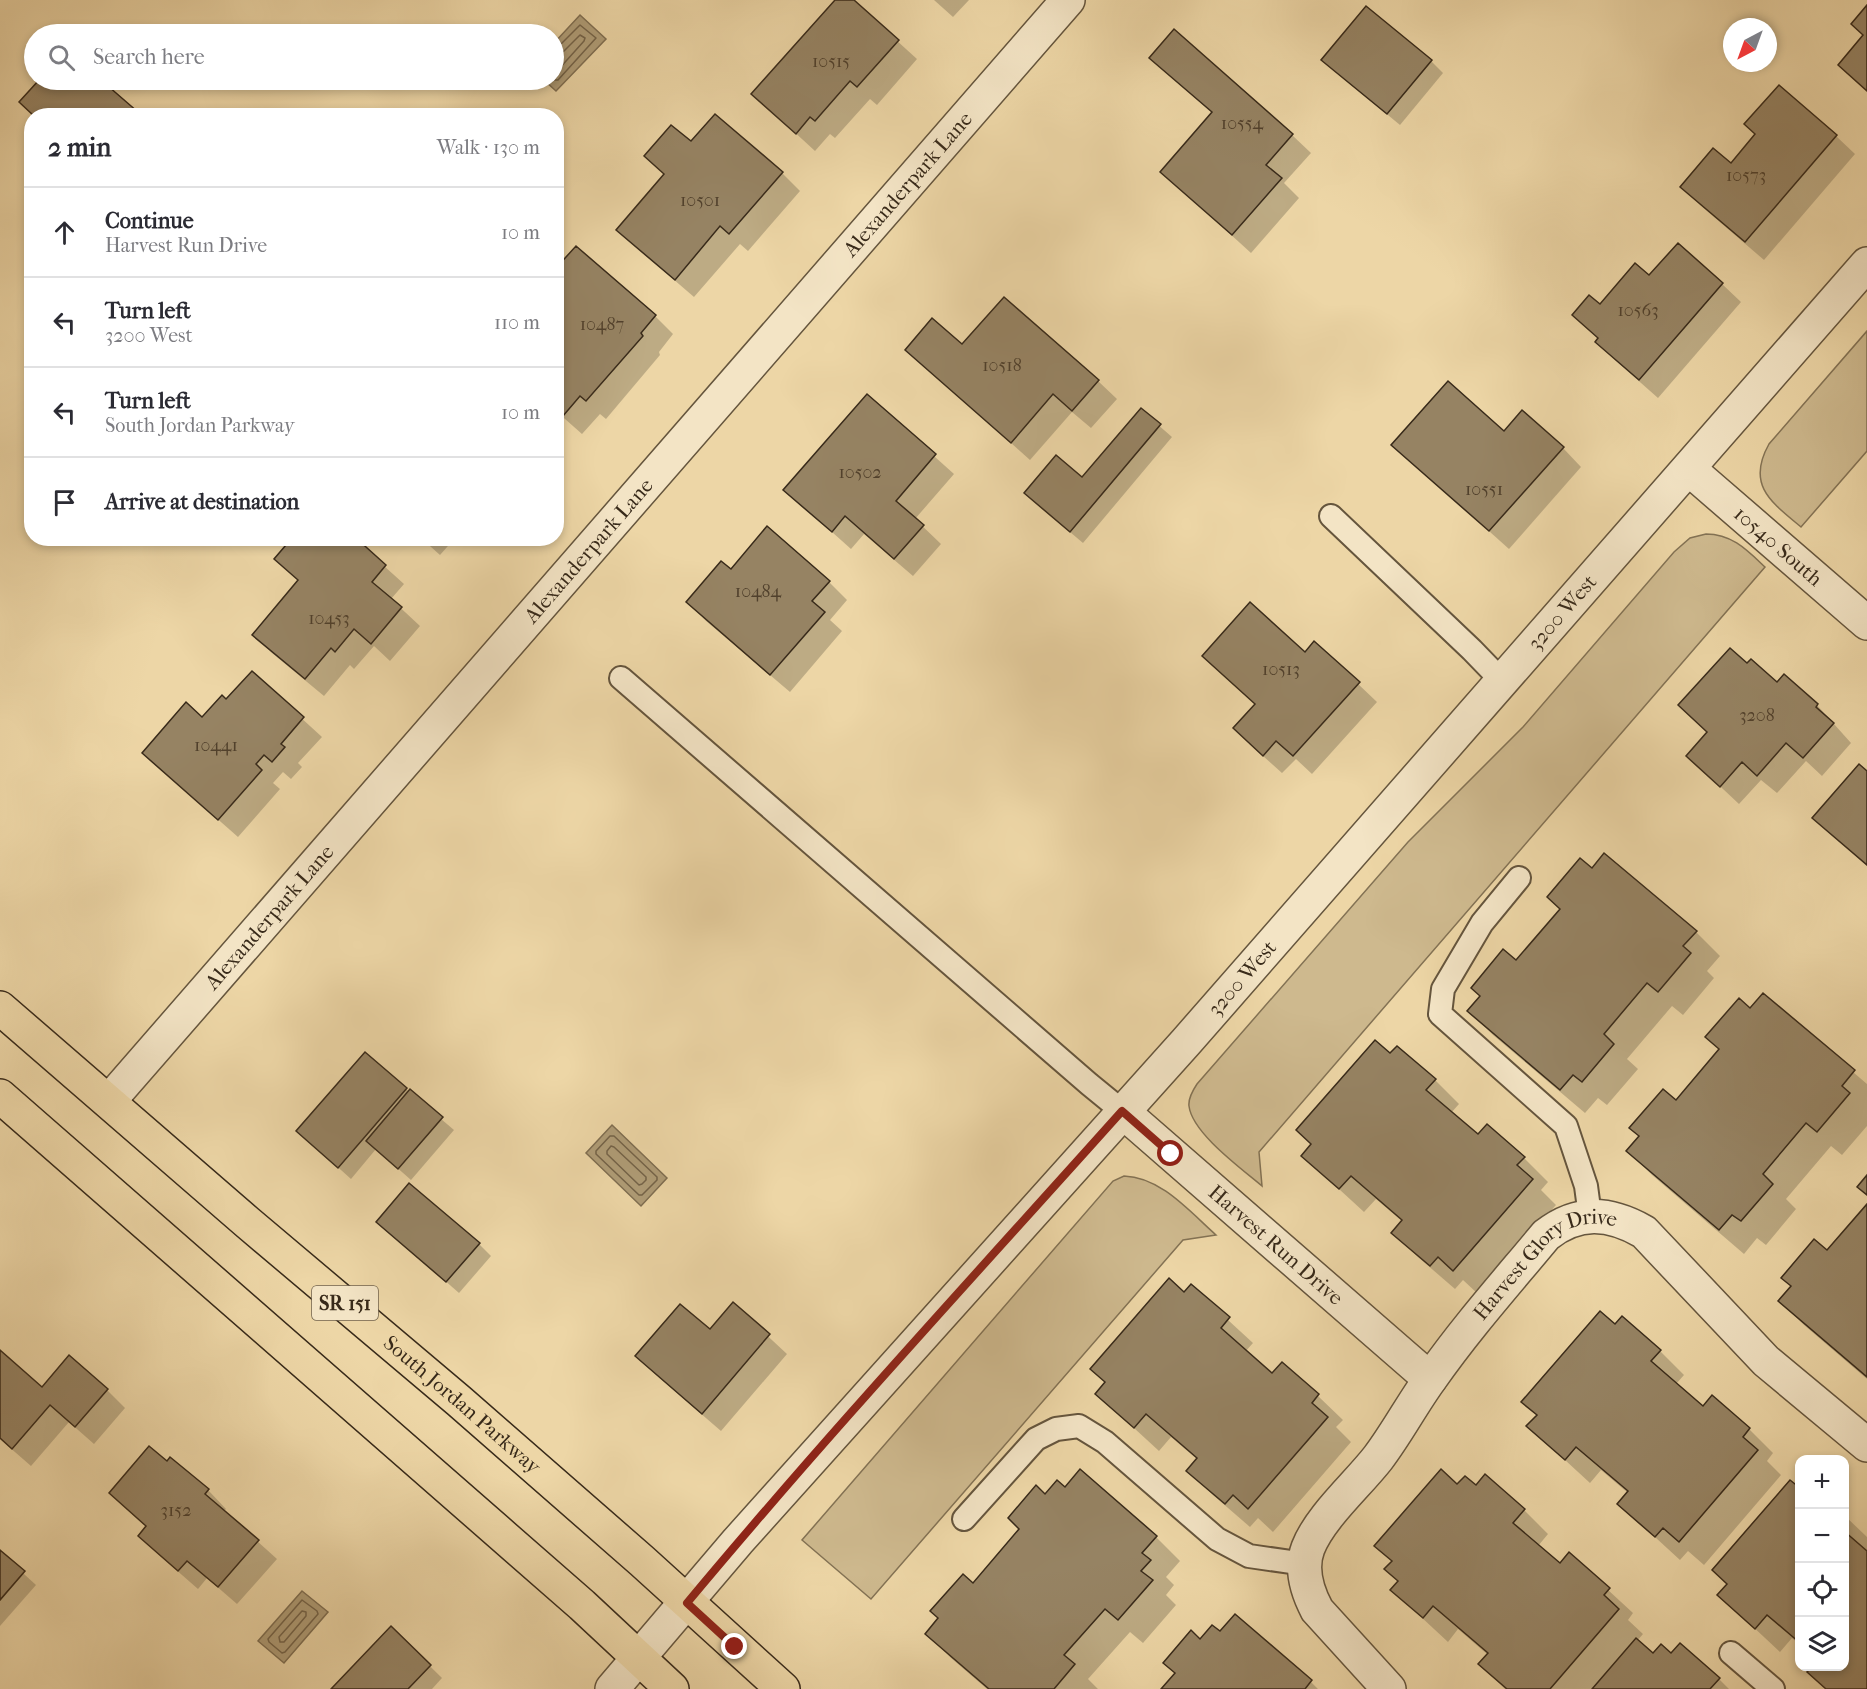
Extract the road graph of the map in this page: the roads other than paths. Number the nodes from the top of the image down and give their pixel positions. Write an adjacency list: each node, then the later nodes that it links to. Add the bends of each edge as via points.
1 (1068, 0): 11 (street, Alexanderpark Lane)
2 (1867, 264): 3 (street, 3200 West)
3 (1689, 469): 5 (street, 10540 South); 7 (street, 3200 West)
4 (1331, 516): 7 (lane)
5 (1867, 623)
6 (621, 678): 12 (lane)
7 (1502, 681): 12 (street, 3200 West)
8 (1519, 878): 13 (lane, via 1482,923 1443,989 1440,1014 1566,1126 1586,1186)
9 (0, 1008): 11 (main road, South Jordan Parkway / SR 151)
10 (0, 1096): 20 (main road)
11 (109, 1101): 18 (main road, South Jordan Parkway / SR 151, via 459,1401)
12 (1122, 1111): 14 (street, Harvest Run Drive); 18 (street, 3200 West, via 857,1406)
13 (1590, 1216): 14 (street, Harvest Glory Drive, via 1558,1225 1546,1235); 15 (street, Harvest Glory Drive, via 1610,1217 1644,1232 1766,1360)
14 (1430, 1379): 17 (street, Harvest Glory Drive, via 1377,1458 1321,1526 1307,1550)
15 (1867, 1445)
16 (964, 1520): 17 (lane, via 1036,1439 1056,1429 1079,1426 1106,1442 1217,1539 1249,1556)
17 (1305, 1564): 24 (street, via 1306,1580 1317,1610)
18 (687, 1603): 20 (street, 3200 West); 23 (main road, South Jordan Parkway / SR 151)
19 (1731, 1653): 25 (lane)
20 (639, 1659): 21 (street, 3200 West); 22 (main road)
21 (612, 1689)
22 (672, 1689)
23 (783, 1689)
24 (1389, 1689)
25 (1773, 1689)

